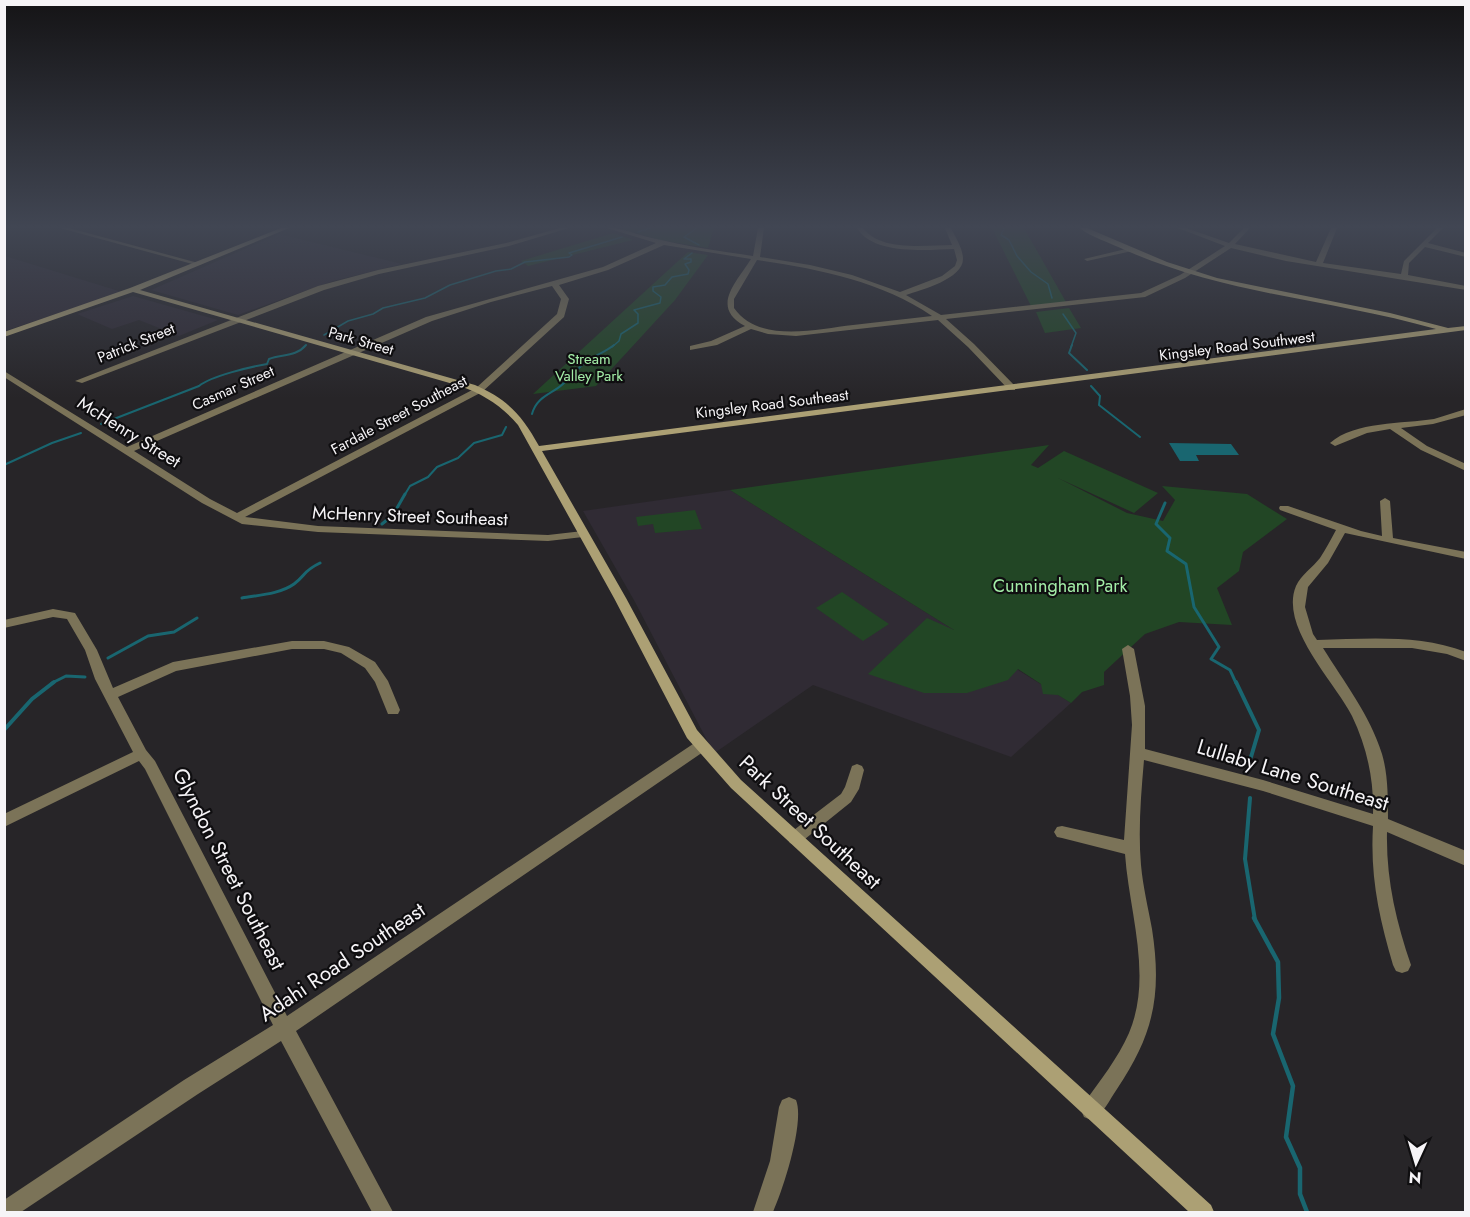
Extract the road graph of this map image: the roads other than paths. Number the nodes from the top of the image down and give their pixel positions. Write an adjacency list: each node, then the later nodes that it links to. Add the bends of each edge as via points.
1 (146, 285): 11 (main road)
2 (334, 285): 13 (street, Patrick Street)
3 (555, 285): 21 (street, Casmar Street, via 444,313); 25 (street, Fardale Street Southeast, via 565,299 561,315)
4 (740, 285): 15 (street, via 729,303 735,317)
5 (870, 285): 12 (street)
6 (924, 285): 12 (street)
7 (1167, 285): 14 (street, via 1131,297)
8 (1236, 285): 17 (main road, via 1381,311)
9 (1448, 285): 10 (street)
10 (1466, 288)
11 (133, 290): 13 (main road); 18 (main road)
12 (899, 295): 14 (street)
13 (236, 319): 21 (main road, Park Street); 23 (street, Patrick Street)
14 (941, 319): 15 (street, via 807,334); 24 (street, via 963,336)
15 (751, 326): 20 (street)
16 (1466, 328): 17 (main road, Kingsley Road Southwest)
17 (1450, 331): 19 (main road); 24 (main road, Kingsley Road Southwest)
18 (4, 335)
19 (1466, 336)
20 (693, 348)
21 (351, 352): 25 (main road, Park Street); 30 (street, Casmar Street)
22 (4, 373): 30 (street, McHenry Street)
23 (79, 381)
24 (1012, 388): 29 (main road, Kingsley Road Southeast)
25 (479, 390): 29 (main road, Park Street Southeast, via 518,418); 34 (street, Fardale Street Southeast)
26 (1466, 412): 27 (street, via 1437,422)
27 (1394, 428): 28 (street, via 1364,432); 31 (street)
28 (1335, 443)
29 (536, 449): 36 (main road, Park Street Southeast)
30 (128, 450): 34 (street, McHenry Street)
31 (1466, 468)
32 (1385, 501): 37 (street)
33 (1284, 507): 35 (street)
34 (236, 518): 36 (street, McHenry Street Southeast, via 254,524 318,529 548,538)
35 (1342, 529): 37 (street); 40 (street, via 1299,596 1302,621)
36 (583, 534): 45 (main road, Park Street Southeast)
37 (1388, 540): 38 (street)
38 (1466, 556)
39 (4, 624): 43 (street, Glyndon Street Southeast, via 66,613 75,620)
40 (1313, 644): 42 (street, via 1428,645); 50 (street, via 1368,734 1380,778)
41 (1128, 649): 46 (street, via 1137,696)
42 (1466, 657)
43 (110, 695): 44 (street, via 173,667 307,644 345,650 370,665); 47 (street, Glyndon Street Southeast)
44 (393, 710)
45 (701, 746): 52 (main road, Park Street Southeast); 56 (street, Adahi Road Southeast)
46 (1138, 753): 50 (street, Lullaby Lane Southeast, via 1292,792); 53 (street)
47 (141, 754): 49 (street); 56 (street, Glyndon Street Southeast)
48 (857, 770): 52 (street, via 846,798)
49 (4, 821)
50 (1379, 821): 54 (street, Lullaby Lane Southeast); 55 (street, via 1382,889)
51 (1062, 832): 53 (street)
52 (795, 838): 58 (main road, Park Street Southeast)
53 (1132, 849): 58 (street, via 1147,955 1144,1010 1127,1056)
54 (1466, 859)
55 (1401, 965)
56 (285, 1028): 59 (street, Adahi Road Southeast); 60 (street, Glyndon Street Southeast)
57 (789, 1107): 61 (street, via 774,1188)
58 (1091, 1110): 62 (main road, Park Street Southeast)
59 (4, 1212)
60 (382, 1212)
61 (762, 1212)
62 (1204, 1212)

